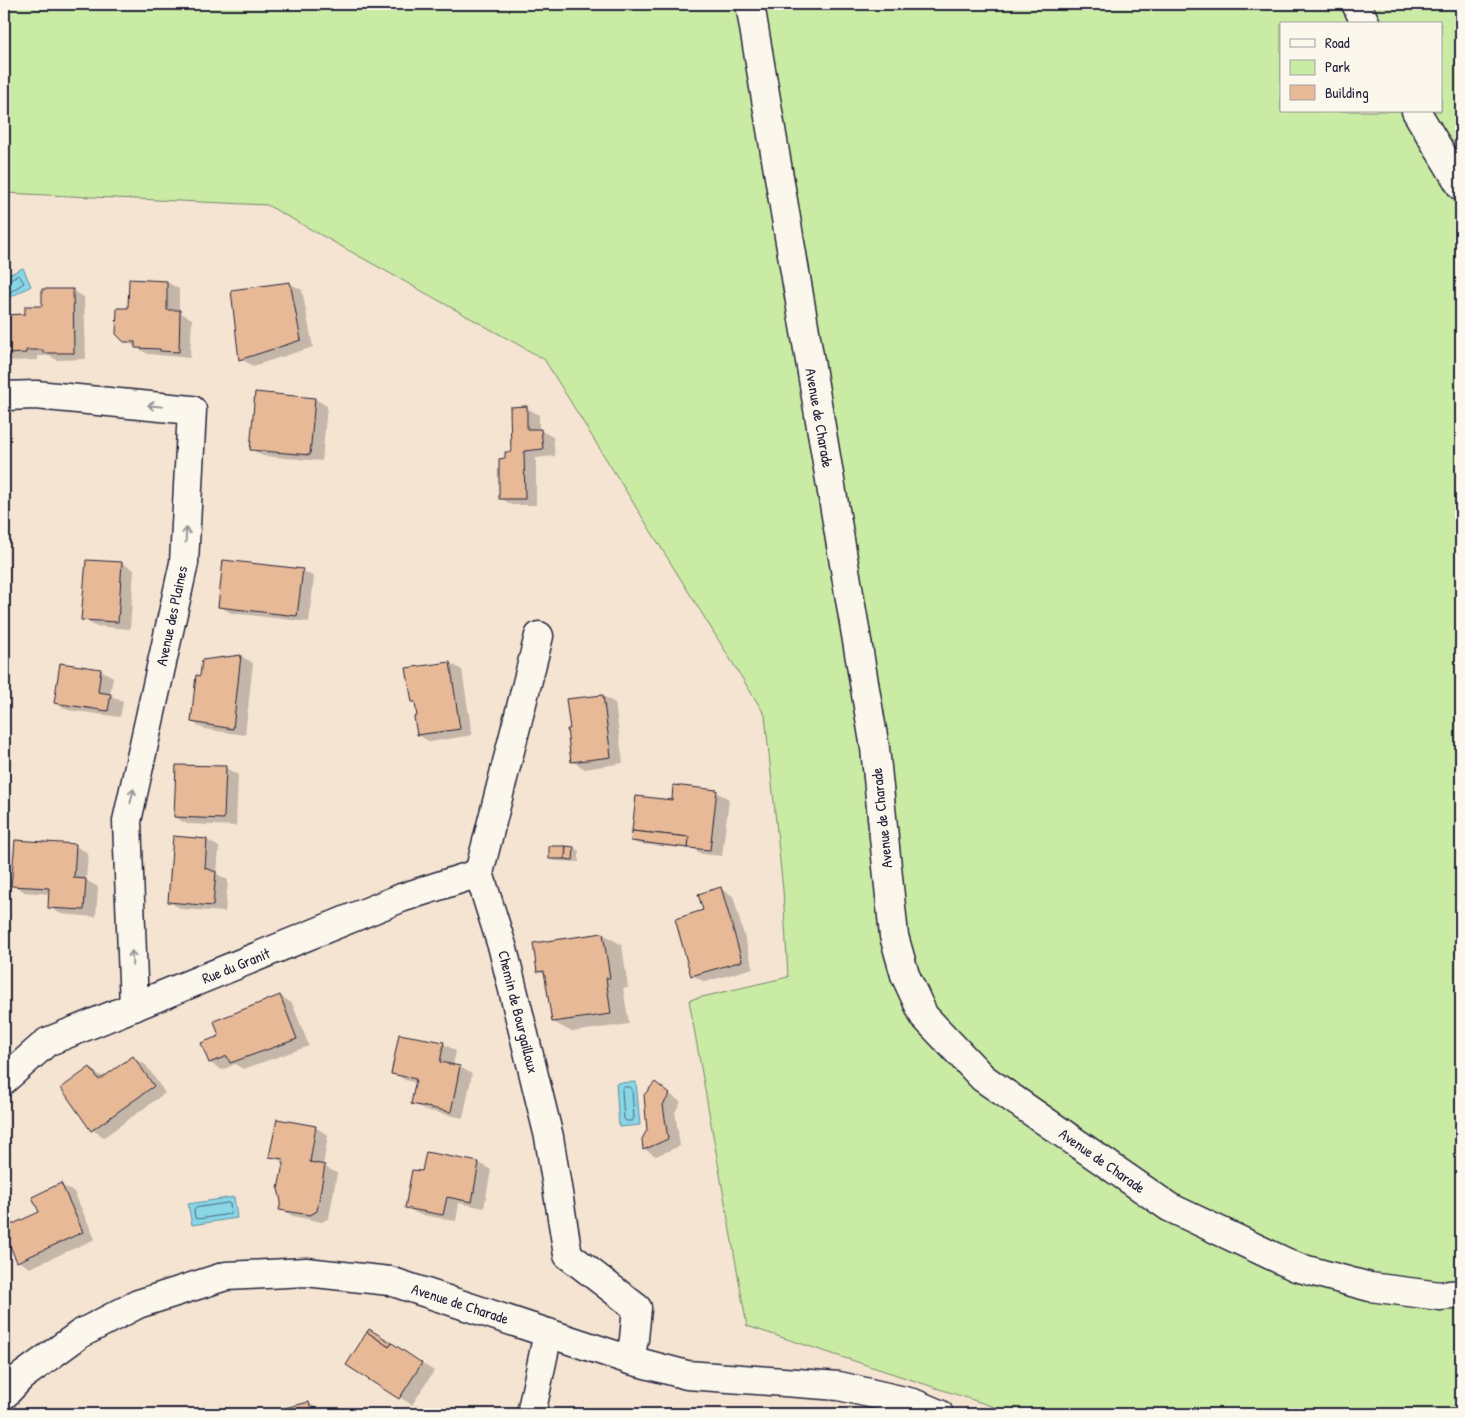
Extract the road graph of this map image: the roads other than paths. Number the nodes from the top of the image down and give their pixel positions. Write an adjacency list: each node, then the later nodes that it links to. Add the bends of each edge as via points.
1 (750, 4): 11 (street, Avenue de Charade, via 875,748 894,936 905,976 924,1016 983,1078 1169,1207 1296,1267 1370,1287 1440,1296)
2 (1356, 4): 3 (street)
3 (1365, 22)
4 (1417, 112): 5 (street)
5 (1461, 186)
6 (4, 396): 9 (street, Avenue des Plaines, one-way to 6, via 127,821 184,563 192,410 36,395)
7 (539, 636): 8 (street)
8 (480, 873): 9 (street, Rue du Granit, via 401,898); 13 (street, Chemin de Bourgailloux, via 503,949 549,1137 568,1255 637,1308)
9 (134, 1007): 10 (street, Rue du Granit, via 46,1042)
10 (4, 1080)
11 (1461, 1294)
12 (548, 1333): 13 (street, Avenue de Charade); 14 (street, Avenue de Charade, via 390,1281 306,1272 226,1276 138,1304 80,1334 21,1377); 15 (street)
13 (630, 1360): 16 (street, Avenue de Charade, via 687,1375 839,1386 913,1403)
14 (4, 1395)
15 (530, 1414)
16 (939, 1414)

